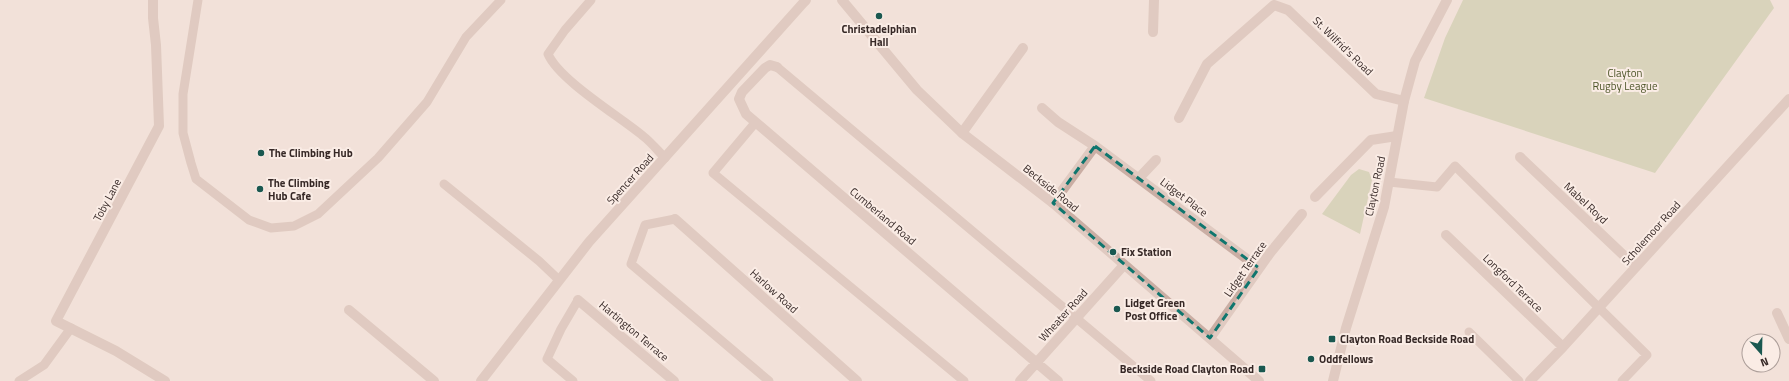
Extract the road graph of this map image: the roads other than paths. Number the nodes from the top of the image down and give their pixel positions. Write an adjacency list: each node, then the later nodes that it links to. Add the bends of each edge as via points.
1 (153, 0): 40 (street, Toby Lane, via 159,126 56,321)
2 (198, 0): 3 (lane, via 183,94 182,133 196,179 249,220 271,228 294,226 318,214 378,158 427,102 466,37)
3 (502, 0)
4 (591, 0): 21 (lane, via 548,54 564,76 645,137)
5 (805, 0): 21 (street, Spencer Road)
6 (842, 0): 17 (street, Beckside Road, via 917,90)
7 (1154, 0): 9 (street)
8 (1446, 0): 13 (street, Clayton Road, via 1415,62)
9 (1153, 32)
10 (1023, 48): 17 (street)
11 (777, 67): 16 (street, Cumberland Road, via 770,65 765,68 742,92 742,107); 39 (lane)
12 (1789, 99): 32 (street, Scholemoor Road)
13 (1404, 101): 15 (street, St. Wilfrid's Road, via 1376,94 1288,10 1274,5 1207,64); 18 (street, Clayton Road)
14 (1042, 108): 19 (street, Lidget Place, via 1058,122)
15 (1179, 118)
16 (755, 123): 45 (street, Cumberland Road); 54 (lane, via 713,173)
17 (962, 133): 27 (street, Beckside Road)
18 (1397, 136): 24 (street, Clayton Road); 26 (street, via 1371,140)
19 (1095, 146): 23 (street, Lidget Place); 27 (street)
20 (1520, 157): 32 (street, Mabel Royd)
21 (665, 158): 34 (street, Spencer Road, via 589,242)
22 (1156, 160): 23 (street)
23 (1139, 178): 33 (street, Lidget Place)
24 (1389, 182): 36 (lane, via 1437,187 1455,166); 59 (street, Clayton Road)
25 (444, 184): 34 (lane)
26 (1315, 197)
27 (1053, 203): 31 (street, Beckside Road)
28 (1302, 214): 33 (street, Lidget Terrace)
29 (675, 219): 52 (lane, via 645,225 631,264); 53 (street, Harlow Road)
30 (1446, 235): 44 (street, Longford Terrace)
31 (1124, 265): 39 (street, Wheater Road); 42 (street, Beckside Road)
32 (1636, 267): 36 (street, Scholemoor Road)
33 (1259, 268): 42 (street, Lidget Terrace)
34 (559, 280): 49 (street, Spencer Road)
35 (578, 300): 50 (lane, via 547,359); 51 (street, Hartington Terrace)
36 (1599, 308): 44 (street, Scholemoor Road); 62 (lane, via 1647,355)
37 (349, 310): 48 (street)
38 (1777, 313): 43 (street)
39 (1076, 318): 45 (street, Wheater Road); 57 (lane)
40 (71, 328): 46 (lane, via 44,365); 47 (street, Toby Lane, via 116,351)
41 (1469, 332): 60 (lane)
42 (1210, 338): 58 (street, Beckside Road)
43 (1789, 339)
44 (1563, 347): 61 (street, Scholemoor Road)
45 (1037, 362): 55 (street, Wheater Road); 56 (street, Cumberland Road)
46 (19, 381)
47 (165, 381)
48 (434, 381)
49 (481, 381)
50 (573, 381)
51 (674, 381)
52 (769, 381)
53 (857, 381)
54 (964, 381)
55 (1020, 381)
56 (1058, 381)
57 (1151, 381)
58 (1259, 381)
59 (1333, 381)
60 (1519, 381)
61 (1530, 381)
62 (1622, 381)

